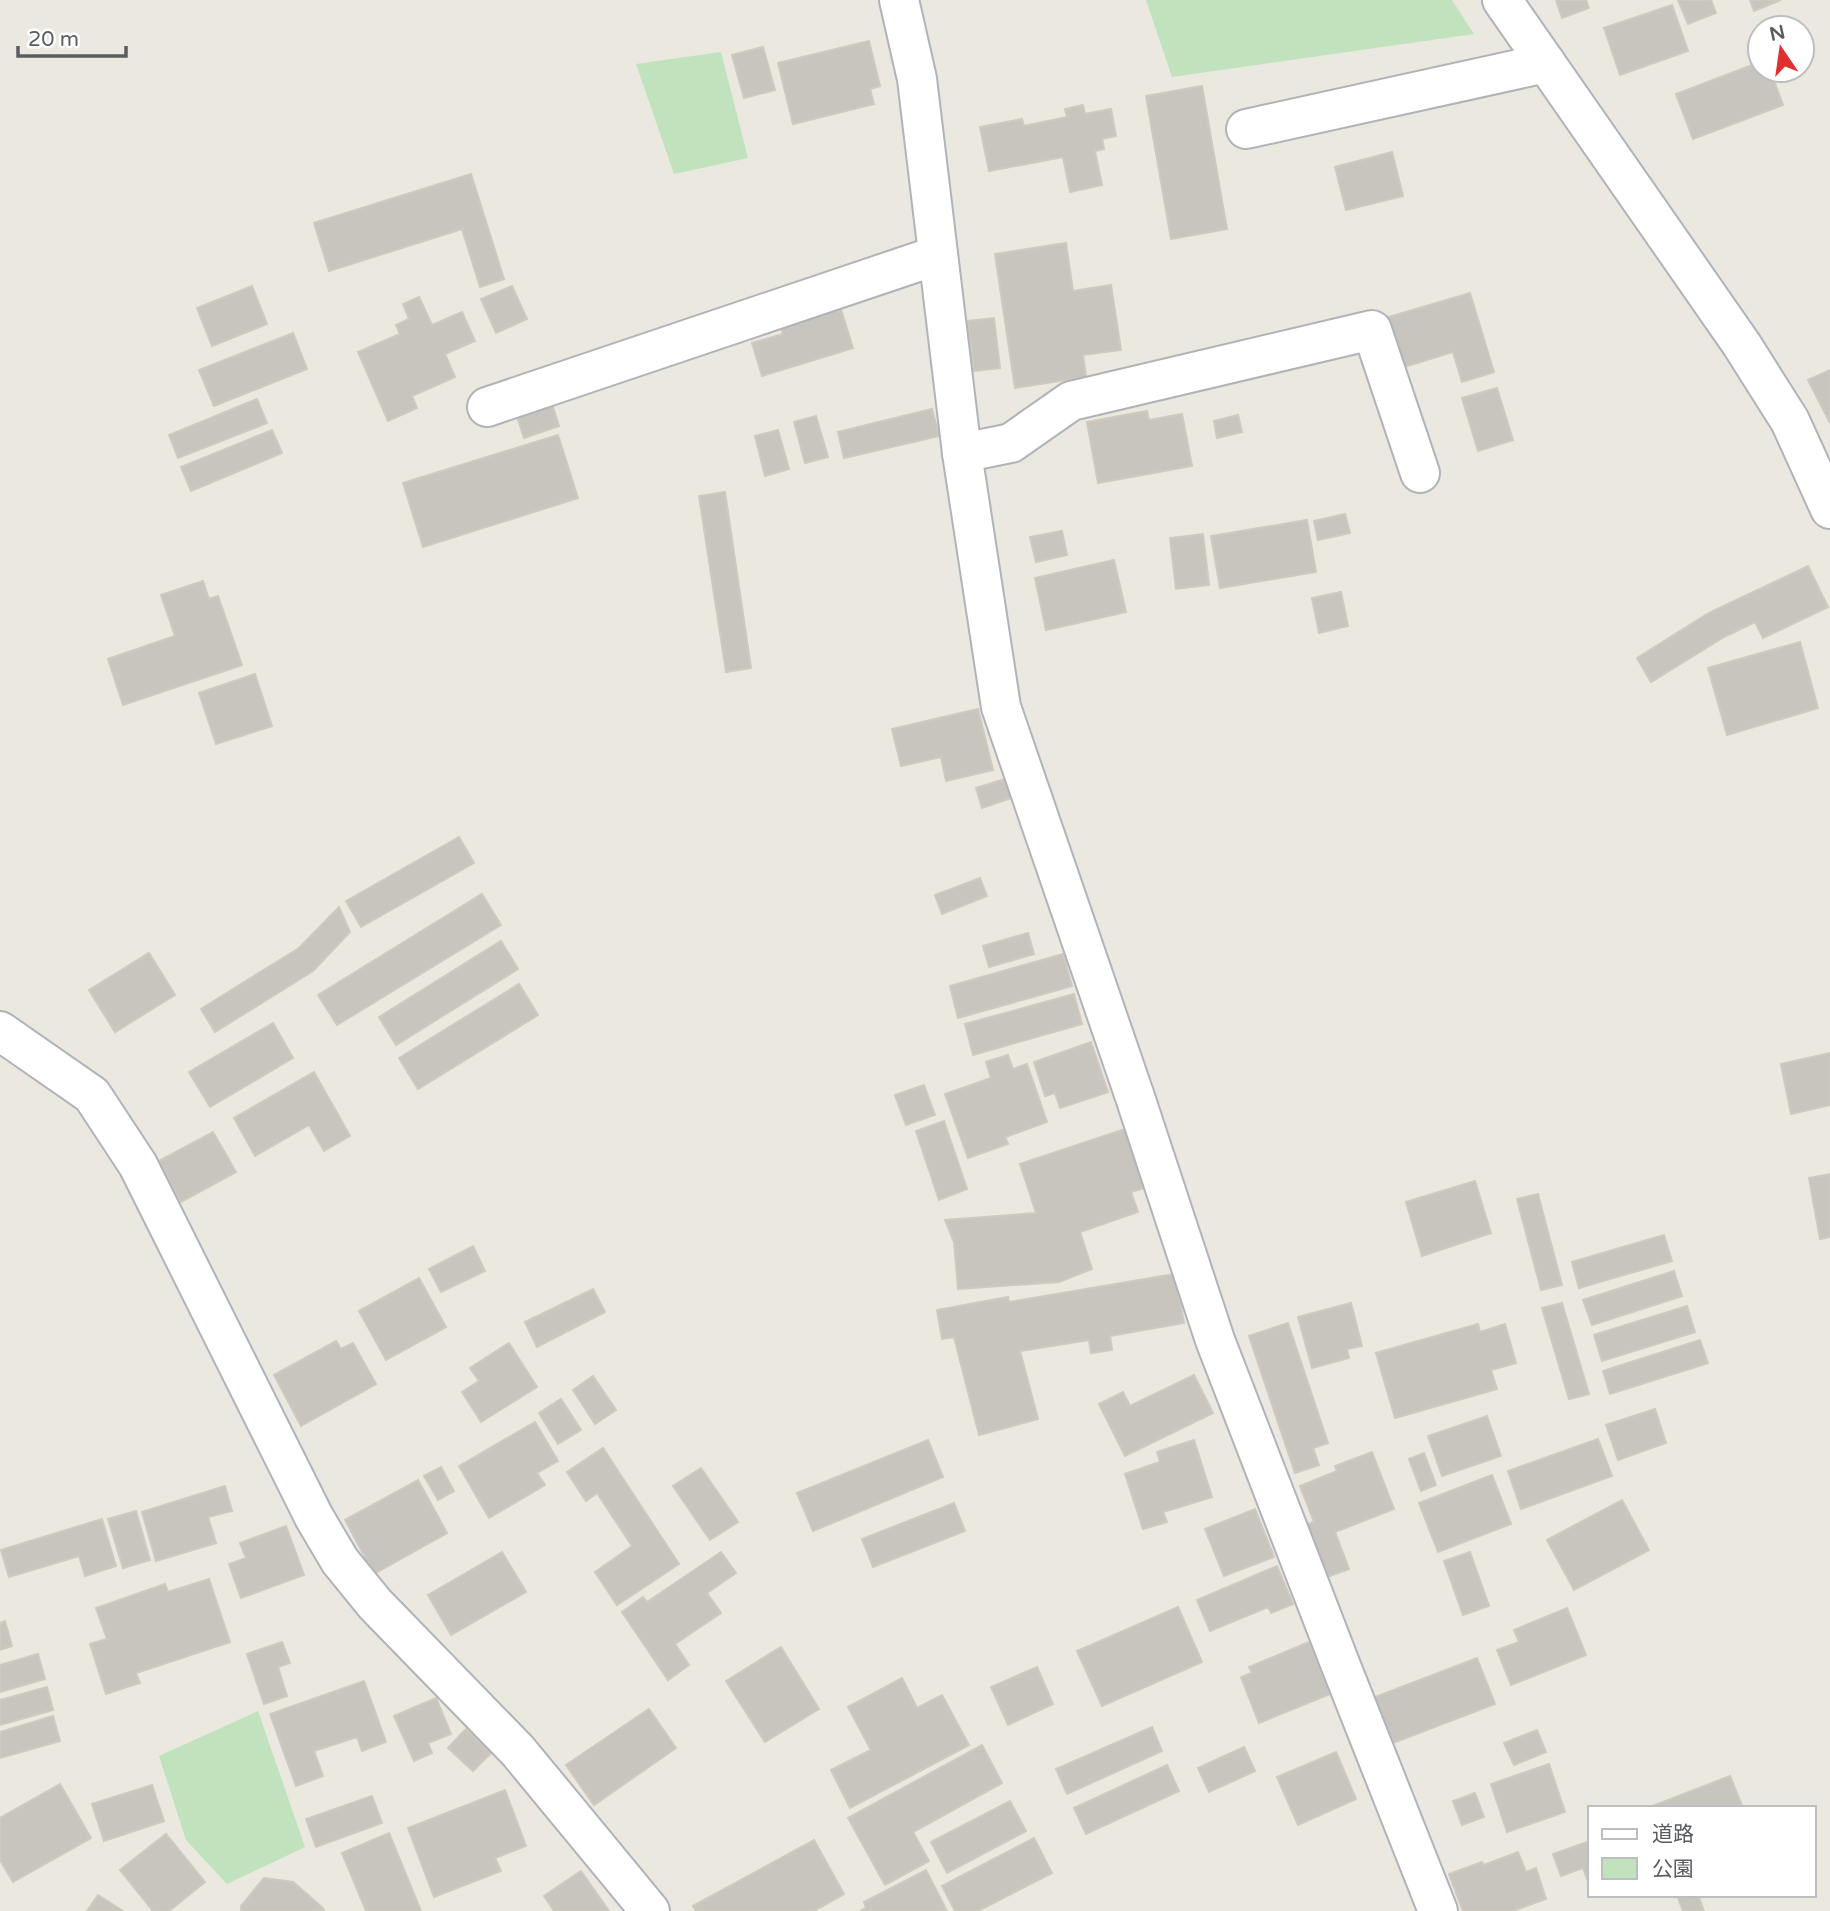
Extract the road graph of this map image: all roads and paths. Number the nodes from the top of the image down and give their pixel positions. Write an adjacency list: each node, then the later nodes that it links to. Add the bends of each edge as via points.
1 (899, 0): 5 (street, via 918,79)
2 (1502, 0): 3 (street)
3 (1546, 63): 4 (street); 9 (street, via 1742,345 1790,421)
4 (1246, 130)
5 (938, 255): 6 (street); 7 (street)
6 (487, 407)
7 (962, 453): 8 (street, via 1011,443 1071,401 1372,330); 12 (street, via 1001,707 1215,1340)
8 (1420, 473)
9 (1830, 509)
10 (0, 1031): 11 (street, via 92,1096 138,1165 340,1561 375,1604 518,1751)
11 (650, 1911)
12 (1438, 1911)

